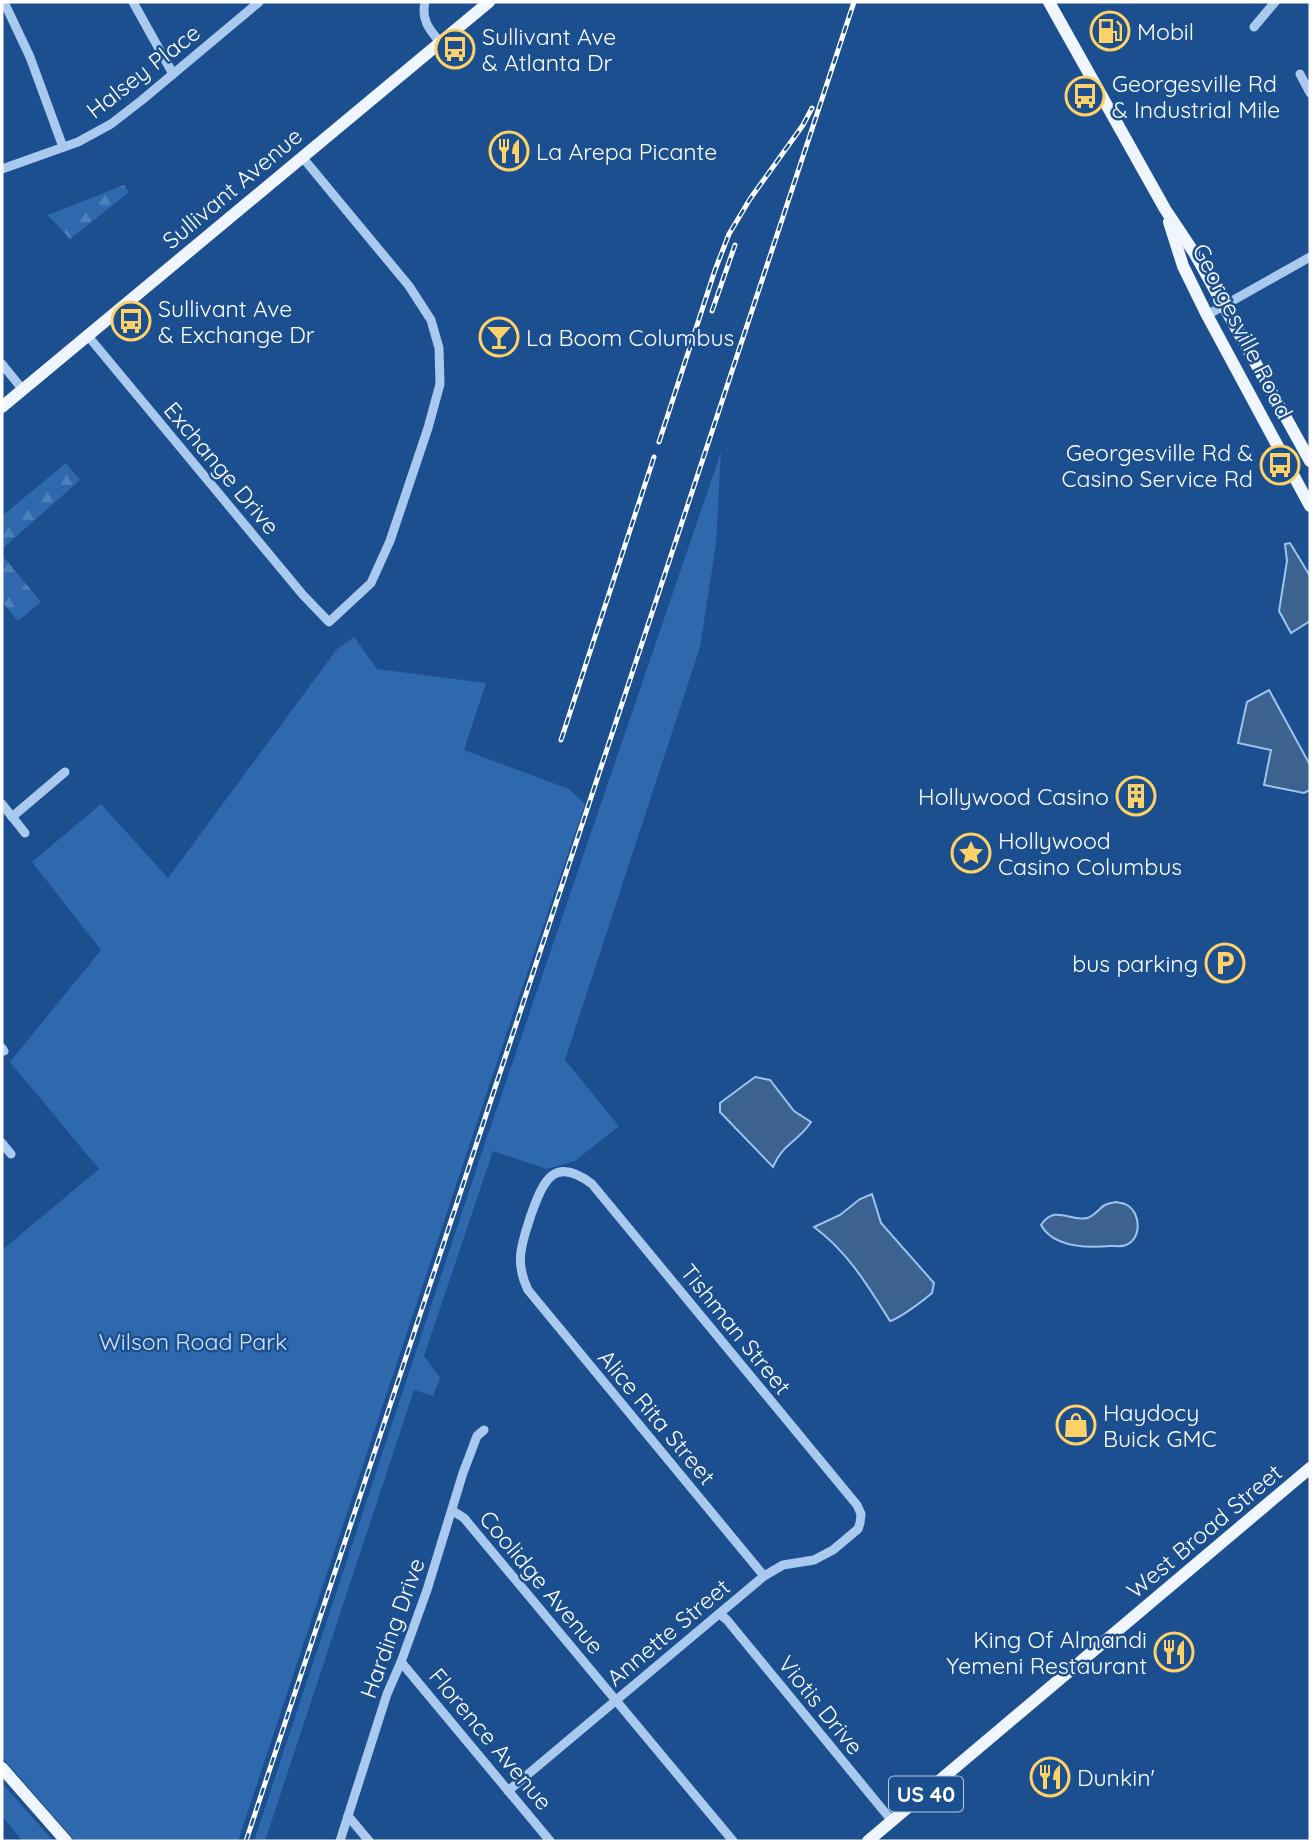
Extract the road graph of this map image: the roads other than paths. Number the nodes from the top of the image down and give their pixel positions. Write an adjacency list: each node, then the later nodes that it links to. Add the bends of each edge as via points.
1 (4, 2): 13 (street)
2 (133, 2): 10 (street)
3 (259, 2): 10 (street, Halsey Place)
4 (425, 2): 9 (street, via 425,24)
5 (489, 2): 9 (main road, Sullivant Avenue)
6 (1049, 2): 16 (main road, Georgesville Road)
7 (1275, 2): 8 (street)
8 (1254, 27)
9 (440, 42): 14 (main road, Sullivant Avenue)
10 (173, 74): 13 (street, Halsey Place, via 111,124)
11 (1300, 74): 12 (street)
12 (1310, 93)
13 (63, 148): 15 (street, Halsey Place)
14 (303, 158): 20 (main road, Sullivant Avenue); 20 (street, Exchange Drive, via 409,286 431,320 439,348 439,384 428,428 390,541 371,583 329,622)
15 (2, 169)
16 (1165, 208): 18 (main road, Georgesville Road); 19 (main road, Georgesville Road, via 1183,265)
17 (1310, 257): 18 (street)
18 (1223, 306): 19 (street); 24 (main road, Georgesville Road)
19 (1207, 315): 25 (main road, Georgesville Road)
20 (88, 336): 22 (main road, Sullivant Avenue)
21 (2, 364): 22 (street)
22 (23, 390): 23 (main road, Sullivant Avenue)
23 (3, 403)
24 (1310, 461)
25 (1300, 488): 26 (main road); 27 (main road, Georgesville Road)
26 (1310, 499)
27 (1310, 506)
28 (65, 772): 30 (street)
29 (2, 804): 30 (street)
30 (12, 817): 31 (street)
31 (25, 833)
32 (2, 1143): 33 (street)
33 (11, 1154)
34 (568, 1171): 38 (street, Tishman Street, via 592,1184 857,1505); 39 (street, Alice Rita Street, via 552,1175 540,1191 522,1242 523,1280)
35 (484, 1430): 37 (street, Harding Drive, via 477,1436)
36 (1310, 1468): 46 (main road, West Broad Street / US 40)
37 (453, 1511): 41 (street, Harding Drive); 42 (street, Coolidge Avenue, via 464,1518)
38 (860, 1523): 39 (street, Annette Street, via 853,1534 821,1558 783,1565)
39 (764, 1576): 40 (street, Annette Street)
40 (720, 1614): 42 (street, Annette Street); 46 (street, Viotis Drive)
41 (401, 1662): 44 (street, Florence Avenue); 45 (street, Harding Drive)
42 (616, 1700): 44 (street, Annette Street); 51 (street, Coolidge Avenue)
43 (2, 1769): 47 (main road)
44 (508, 1791): 50 (street, Florence Avenue)
45 (348, 1816): 48 (street, Harding Drive); 49 (street)
46 (892, 1821): 52 (main road, West Broad Street / US 40)
47 (66, 1841)
48 (340, 1841)
49 (369, 1841)
50 (550, 1841)
51 (733, 1841)
52 (868, 1841)

